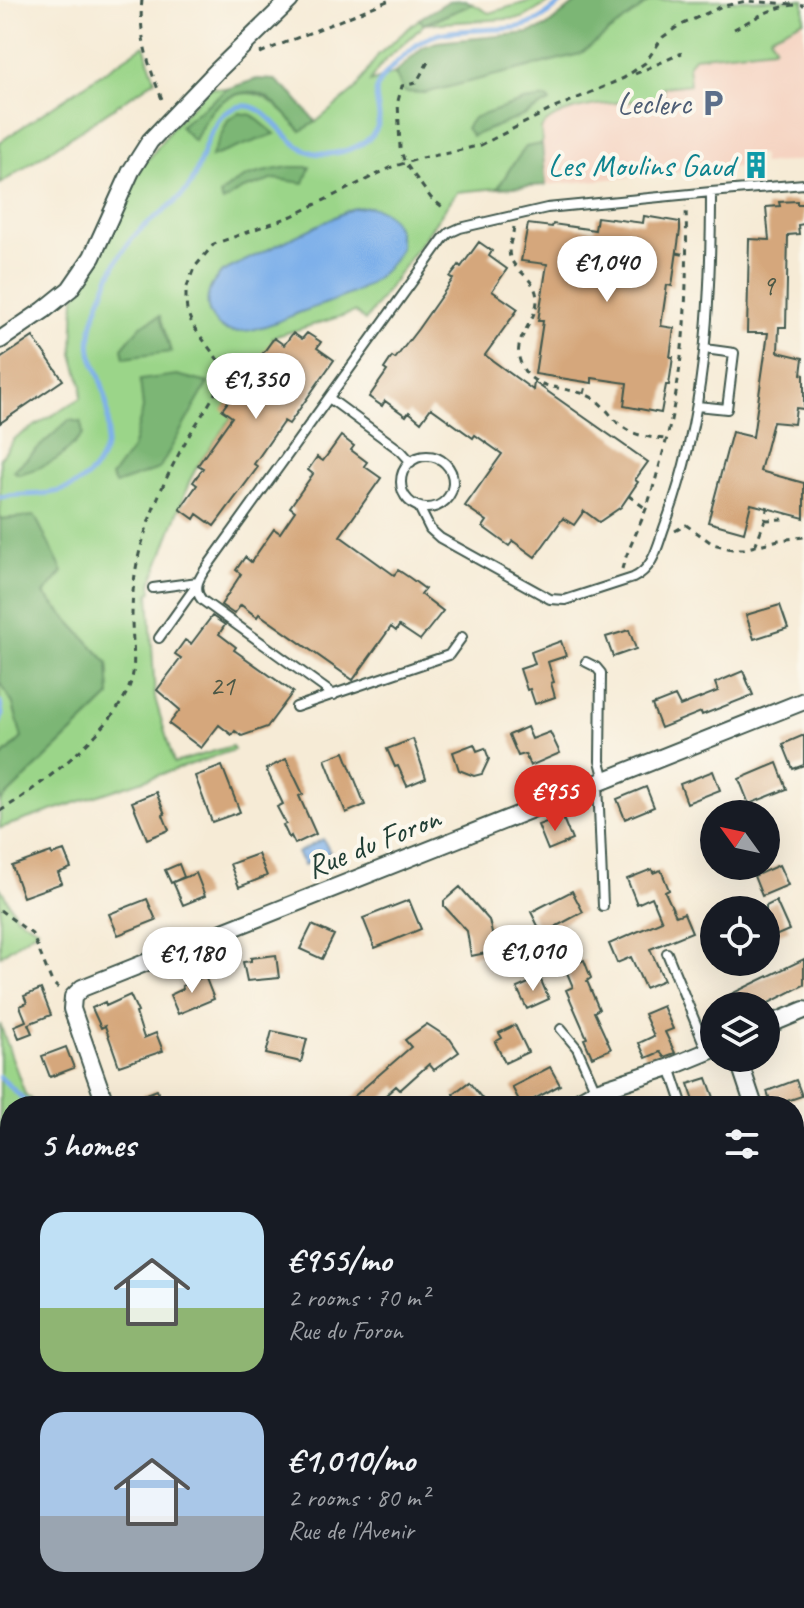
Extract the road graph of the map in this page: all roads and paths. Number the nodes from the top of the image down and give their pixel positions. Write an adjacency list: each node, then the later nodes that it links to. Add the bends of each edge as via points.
1 (142, 0): 12 (path, via 148,64)
2 (290, 0): 12 (street)
3 (390, 0): 9 (path)
4 (771, 1): 5 (path); 11 (path, via 729,4 677,27)
5 (793, 4): 6 (path); 7 (path)
6 (804, 5)
7 (734, 29)
8 (682, 53): 11 (path)
9 (256, 55)
10 (428, 62): 13 (path, via 416,83 402,86 398,101)
11 (624, 78): 13 (path, via 481,145)
12 (171, 117): 21 (street, via 131,171 77,280 57,301)
13 (405, 163): 17 (path); 50 (path, via 292,216 214,244 194,268 186,289 187,311 218,360 221,381 170,472 143,540 133,592 129,687 89,741)
14 (804, 184): 15 (lane)
15 (711, 192): 16 (lane); 22 (lane)
16 (686, 194): 18 (lane); 20 (path)
17 (445, 209)
18 (514, 215): 26 (path, via 510,257 530,280 537,298 518,349 519,361 537,382); 27 (lane, via 449,233)
19 (677, 253): 20 (path)
20 (687, 255): 24 (path)
21 (0, 340)
22 (705, 349): 28 (lane); 28 (lane, via 734,353 727,409)
23 (671, 371): 24 (path)
24 (679, 373): 29 (path)
25 (587, 382): 26 (path)
26 (584, 394): 29 (path, via 629,432)
27 (329, 398): 30 (lane); 41 (lane)
28 (697, 406): 38 (lane)
29 (666, 439): 34 (path)
30 (411, 462): 33 (lane, via 402,487); 33 (lane, via 435,458 452,475 447,499 431,508)
31 (629, 496): 34 (path)
32 (768, 504): 36 (path)
33 (419, 507): 40 (lane, via 440,538 550,599 565,600)
34 (646, 509): 40 (path, via 621,568)
35 (787, 513): 36 (path, via 782,519)
36 (765, 520): 39 (path)
37 (804, 537): 39 (path)
38 (661, 538): 39 (path, via 686,525 719,546); 40 (lane, via 646,570)
39 (755, 546)
40 (625, 581)
41 (197, 584): 42 (lane); 44 (lane); 46 (lane, via 202,600)
42 (153, 588)
43 (462, 637): 46 (lane, via 449,655)
44 (159, 638)
45 (586, 662): 49 (lane, via 601,673)
46 (334, 695): 48 (lane)
47 (804, 701): 49 (street, Rue du Foron)
48 (296, 707)
49 (602, 782): 51 (lane); 54 (street, Rue du Foron, via 90,984)
50 (0, 811)
51 (603, 906)
52 (0, 910): 54 (path, via 32,934 52,982)
53 (667, 953): 57 (lane)
54 (72, 1002): 63 (street)
55 (804, 1010): 56 (street)
56 (780, 1020)
57 (700, 1026)
58 (561, 1029): 62 (lane, via 577,1048)
59 (700, 1055): 60 (street)
60 (670, 1067): 62 (street); 65 (lane)
61 (743, 1072): 66 (street)
62 (596, 1091): 64 (street)
63 (102, 1096)
64 (587, 1096)
65 (680, 1096)
66 (751, 1096)

